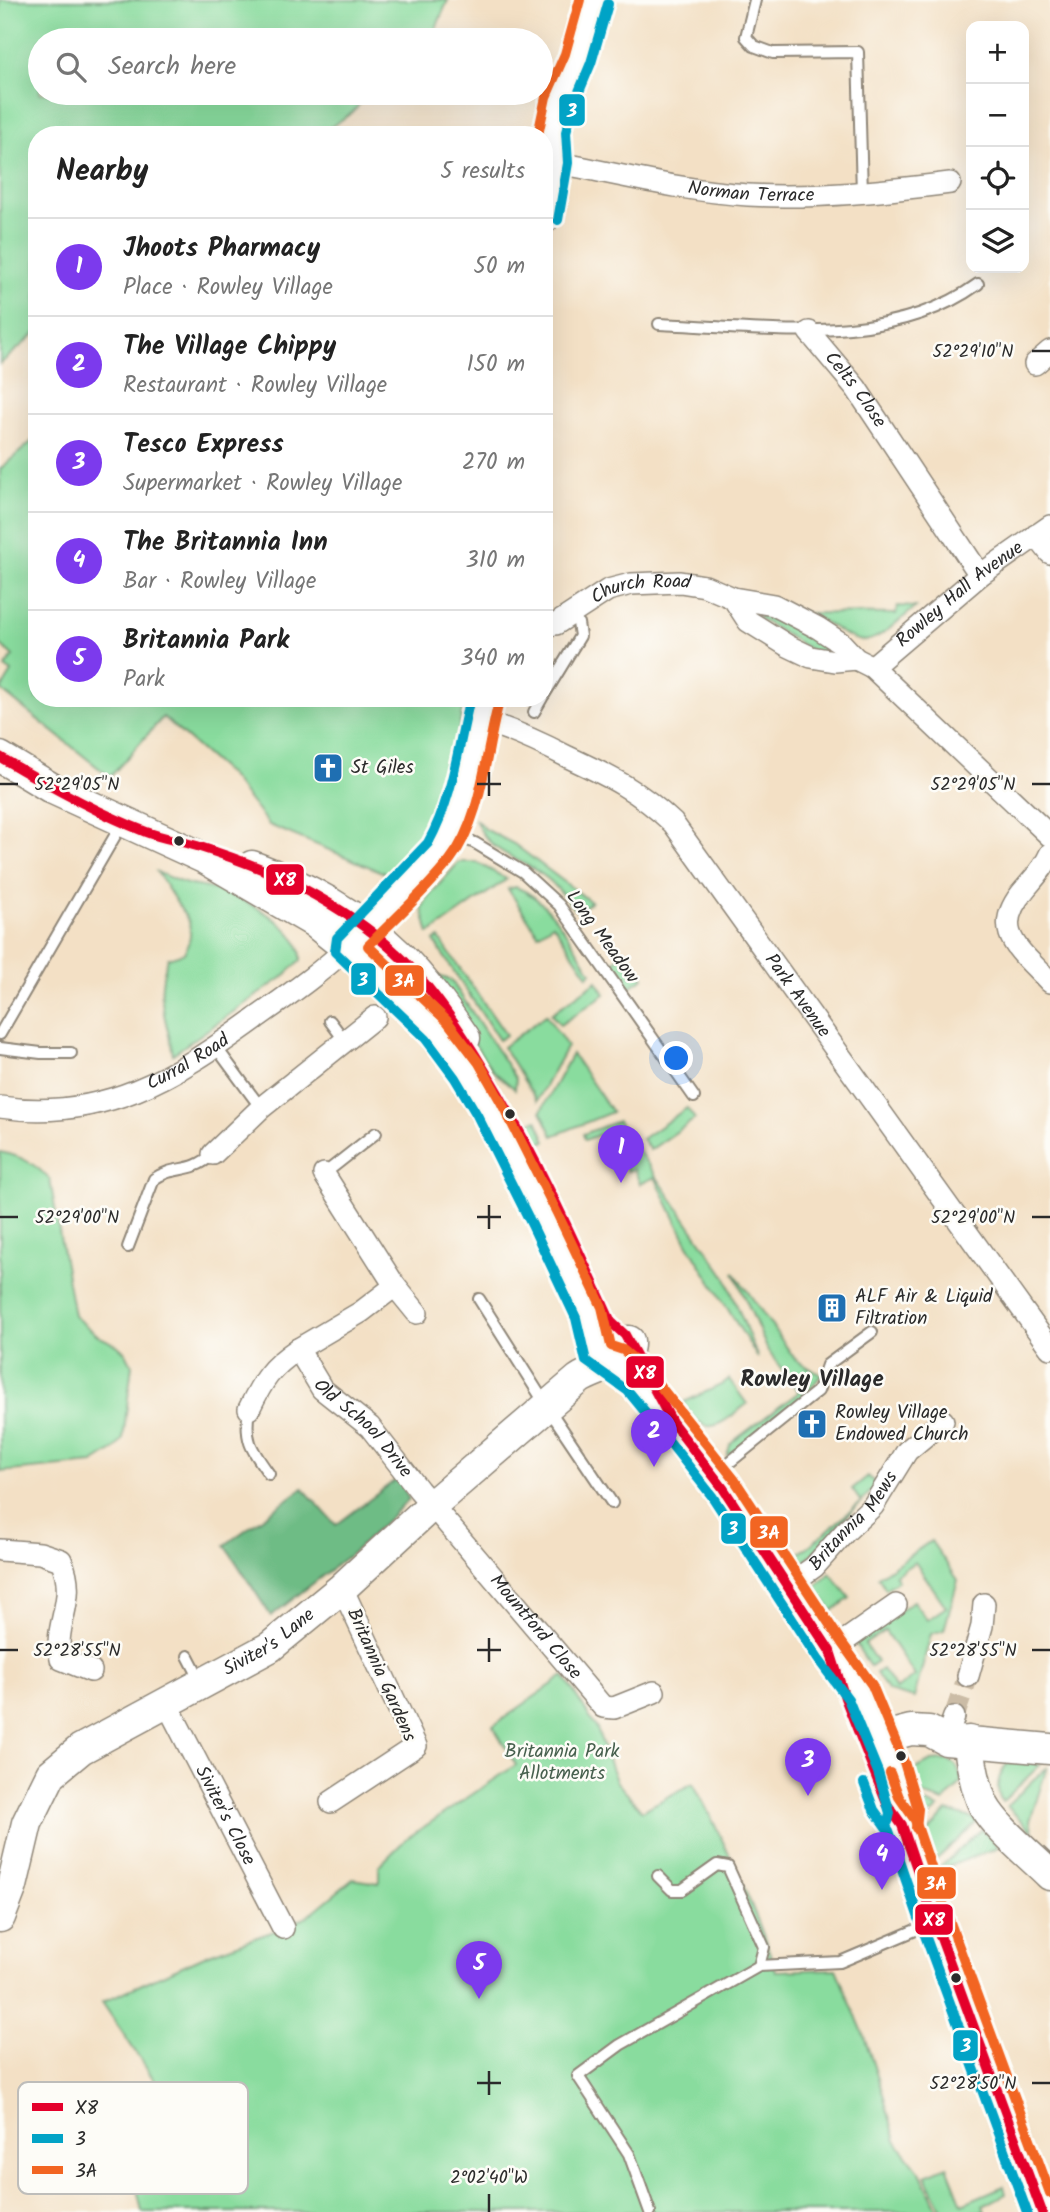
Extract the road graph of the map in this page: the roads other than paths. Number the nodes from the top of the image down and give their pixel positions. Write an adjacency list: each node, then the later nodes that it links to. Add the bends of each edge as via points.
1 (595, 0): 3 (main road)
2 (755, 0): 8 (lane, via 747,37 754,46 773,53 858,52)
3 (553, 127)
4 (553, 146): 5 (main road)
5 (554, 162): 6 (main road); 8 (street, Norman Terrace, via 747,195)
6 (553, 168)
7 (950, 183): 8 (street, Norman Terrace)
8 (862, 193)
9 (978, 284): 11 (lane, via 927,312)
10 (659, 324): 11 (lane, Celts Close)
11 (810, 332): 14 (street, Celts Close, via 856,388)
12 (1043, 530): 13 (street); 14 (street, Rowley Hall Avenue)
13 (1050, 553)
14 (980, 575): 17 (street, Rowley Hall Avenue)
15 (733, 598): 16 (street, Church Road, via 680,582 631,584 608,590); 17 (street, Church Road, via 774,605 793,614); 17 (street, via 748,621 788,646 811,657)
16 (553, 625): 18 (lane, via 578,623 580,636)
17 (864, 663): 26 (street, Church Road)
18 (553, 681)
19 (481, 707): 25 (main road)
20 (484, 707): 49 (street, Park Avenue, via 511,729 626,785 673,823)
21 (537, 707): 22 (lane)
22 (534, 712)
23 (0, 757): 24 (main road, via 53,789)
24 (136, 828): 28 (main road, via 206,859 314,922); 32 (lane)
25 (451, 833): 28 (main road); 37 (lane, Long Meadow, via 512,865 559,905)
26 (1050, 836)
27 (1050, 854): 29 (street, via 1013,902 1007,919 1014,943)
28 (357, 937): 34 (street, Curral Road, via 317,975); 48 (main road, via 378,973 437,1030 467,1070 589,1313)
29 (1050, 982)
30 (375, 1017): 33 (street)
31 (330, 1021): 33 (lane)
32 (0, 1034)
33 (345, 1041): 39 (street)
34 (216, 1047): 38 (street, Curral Road, via 148,1087 115,1100 46,1110); 39 (lane)
35 (0, 1048): 36 (lane)
36 (71, 1053)
37 (694, 1097)
38 (0, 1107)
39 (261, 1108): 41 (street)
40 (376, 1133): 42 (lane)
41 (213, 1154): 43 (lane, via 190,1169 154,1179)
42 (324, 1174): 44 (street)
43 (128, 1247)
44 (395, 1286): 46 (street); 50 (street)
45 (479, 1299): 51 (lane)
46 (417, 1313)
47 (873, 1332): 55 (lane, via 827,1365 818,1391)
48 (611, 1345): 51 (main road, Siviter's Lane); 55 (main road)
49 (1050, 1348)
50 (298, 1349): 52 (street, via 264,1379); 57 (street, Old School Drive, via 322,1390 370,1427)
51 (546, 1405): 56 (lane); 57 (main road, Siviter's Lane)
52 (249, 1409): 54 (lane, via 247,1437)
53 (943, 1421): 59 (street, Britannia Mews, via 907,1451 873,1506 814,1567)
54 (269, 1474)
55 (713, 1476): 59 (main road)
56 (612, 1503)
57 (432, 1505): 60 (main road, Siviter's Lane); 68 (street, Mountford Close, via 603,1707 614,1708)
58 (0, 1550): 65 (street, via 40,1553 61,1560 68,1583 59,1638 61,1659)
59 (787, 1587): 63 (main road)
60 (342, 1588): 67 (main road, Siviter's Lane, via 270,1647); 73 (street, Britannia Gardens, via 416,1746)
61 (984, 1604): 66 (street)
62 (896, 1605): 63 (street)
63 (830, 1651): 72 (main road, via 860,1692)
64 (188, 1656): 67 (lane)
65 (91, 1671)
66 (968, 1676)
67 (203, 1683): 69 (main road, Siviter's Lane)
68 (654, 1692)
69 (166, 1702): 76 (main road, Siviter's Lane, via 81,1749 51,1774 27,1822); 79 (street, Siviter's Close)
70 (965, 1735): 71 (main road); 72 (main road, via 911,1730); 74 (main road, via 984,1805)
71 (1050, 1749)
72 (880, 1763): 78 (main road, via 887,1804 902,1825)
73 (331, 1802)
74 (1050, 1875)
75 (658, 1876): 80 (lane, via 672,1891 717,1865 728,1867 764,1947)
76 (6, 1884): 77 (main road, Siviter's Lane)
77 (0, 1917)
78 (935, 1922): 80 (lane, via 840,1962); 82 (main road)
79 (283, 1928)
80 (760, 1966): 81 (lane, via 620,2045 578,2076 629,2154)
81 (650, 2212)
82 (1042, 2212)

